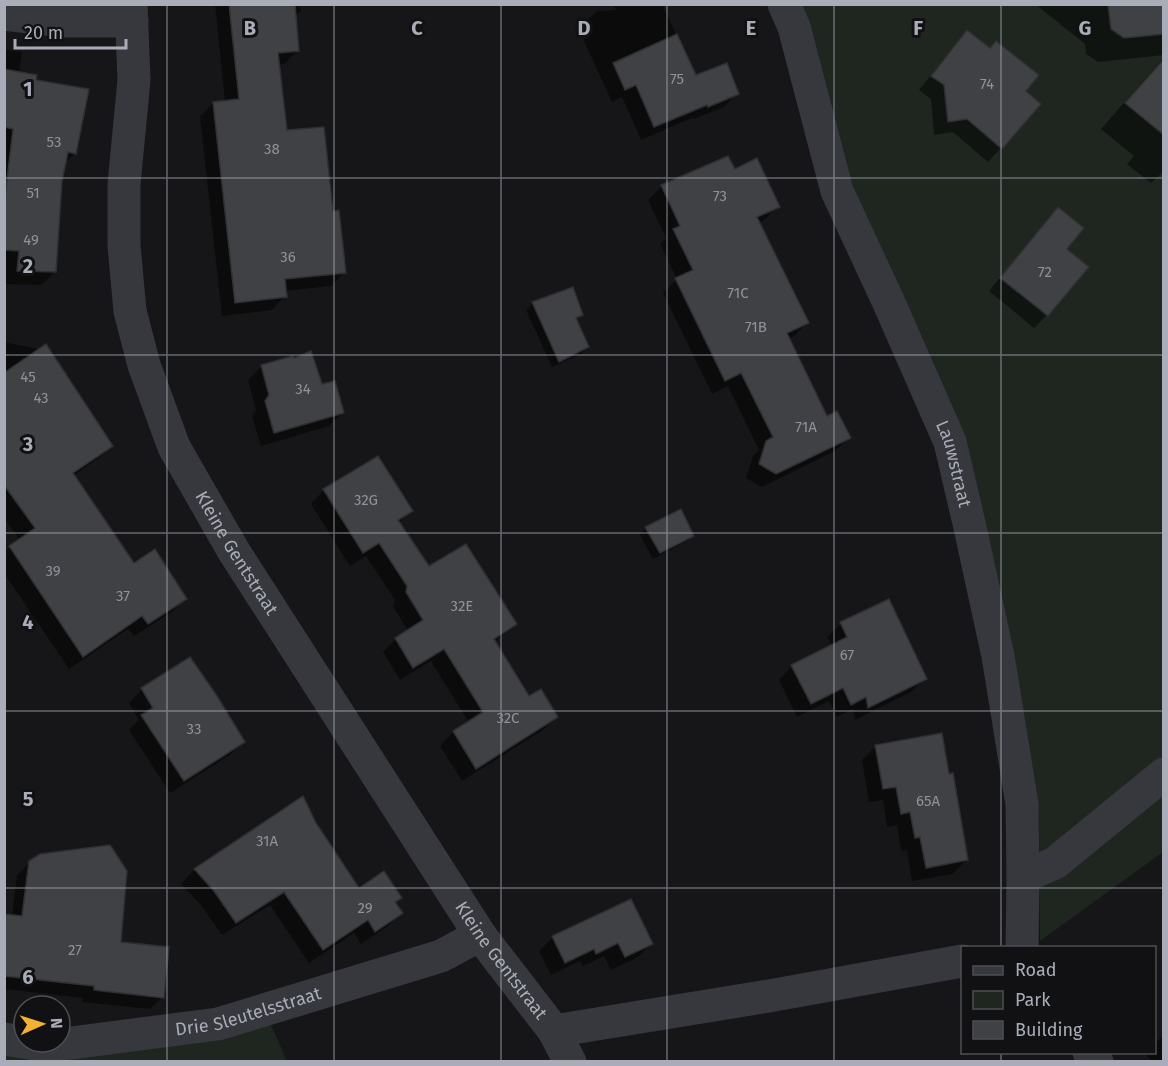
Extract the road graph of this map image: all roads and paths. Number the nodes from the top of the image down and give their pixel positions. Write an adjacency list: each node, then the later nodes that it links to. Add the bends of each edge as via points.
1 (784, 4): 5 (street, Lauwstraat, via 794,27 837,190 950,442 1000,667 1022,804)
2 (131, 13): 3 (street, via 64,21); 6 (street, Kleine Gentstraat, via 134,80 124,184 130,311 144,365 174,447 233,550)
3 (4, 14)
4 (1164, 774): 5 (street, via 1055,863)
5 (1023, 877): 7 (street, Lauwstraat)
6 (480, 935): 9 (street, Kleine Gentstraat); 10 (street, Drie Sleutelsstraat, via 441,956 218,1024 48,1046)
7 (1022, 946)
8 (961, 961): 9 (street, Kleine Gentstraat)
9 (554, 1030): 11 (street, Kleine Gentstraat)
10 (4, 1039)
11 (570, 1062)

